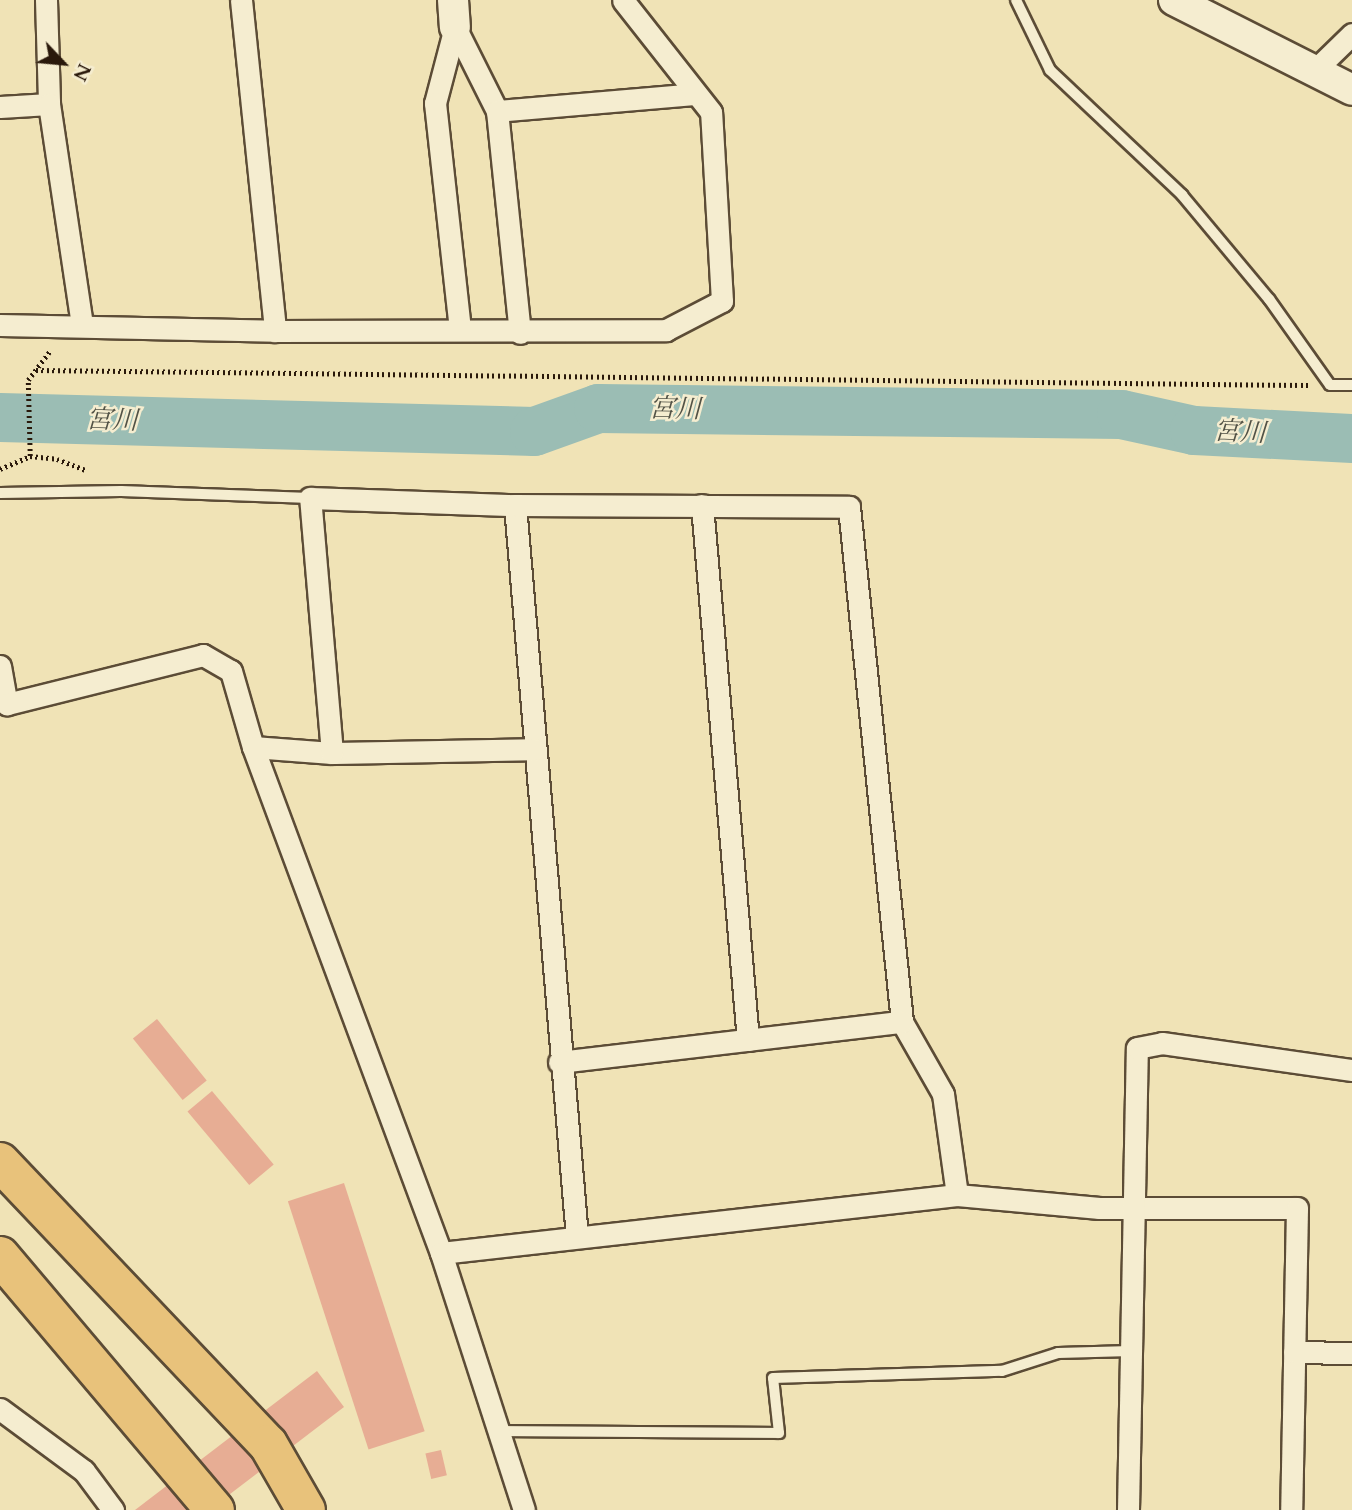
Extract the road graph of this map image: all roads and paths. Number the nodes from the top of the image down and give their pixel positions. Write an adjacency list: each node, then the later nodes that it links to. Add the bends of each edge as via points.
1 (46, 0): 11 (street)
2 (241, 0): 17 (street)
3 (623, 0): 10 (street)
4 (1016, 0): 21 (lane, via 1050,71 1182,195 1269,299)
5 (1174, 0): 8 (main road)
6 (454, 14): 13 (street); 16 (street, via 435,103)
7 (1352, 34): 8 (street)
8 (1314, 71): 9 (main road)
9 (1352, 90)
10 (695, 94): 13 (street); 18 (street, via 710,112 722,301 666,330)
11 (49, 104): 12 (street); 15 (street)
12 (0, 107)
13 (497, 111): 18 (street)
14 (0, 325): 15 (street)
15 (82, 325): 17 (street)
16 (460, 330): 17 (street); 18 (street)
17 (275, 331)
18 (520, 332)
19 (36, 370): 21 (path)
20 (28, 380): 23 (path)
21 (1331, 385): 22 (lane)
22 (1352, 385)
23 (30, 456): 24 (path); 25 (path, via 110,474 120,480)
24 (0, 469)
25 (121, 491): 26 (lane); 27 (lane)
26 (0, 493)
27 (310, 498): 28 (street); 33 (street)
28 (514, 505): 29 (street); 32 (street)
29 (702, 505): 34 (street, via 849,507); 35 (street)
30 (0, 666): 31 (street, via 7,704 203,655 231,671)
31 (253, 747): 33 (street); 44 (street)
32 (534, 749): 33 (street); 36 (street)
33 (332, 753)
34 (902, 1022): 35 (street); 40 (street, via 943,1094)
35 (748, 1040): 36 (street)
36 (559, 1062): 43 (street)
37 (1352, 1070): 41 (street, via 1162,1043 1138,1048)
38 (0, 1162): 42 (highway)
39 (0, 1185): 42 (highway)
40 (957, 1195): 41 (street); 43 (street)
41 (1135, 1208): 46 (street); 47 (street, via 1297,1208)
42 (49, 1215): 53 (highway, via 268,1444)
43 (576, 1237): 44 (street)
44 (441, 1253): 50 (street)
45 (0, 1256): 52 (highway)
46 (1131, 1350): 50 (lane, via 1058,1353 1002,1371 773,1378 779,1433); 55 (street)
47 (1294, 1352): 48 (street); 56 (street)
48 (1352, 1353)
49 (0, 1409): 51 (street, via 84,1471)
50 (495, 1431): 54 (street)
51 (113, 1510)
52 (215, 1510)
53 (306, 1510)
54 (524, 1510)
55 (1128, 1510)
56 (1291, 1510)

